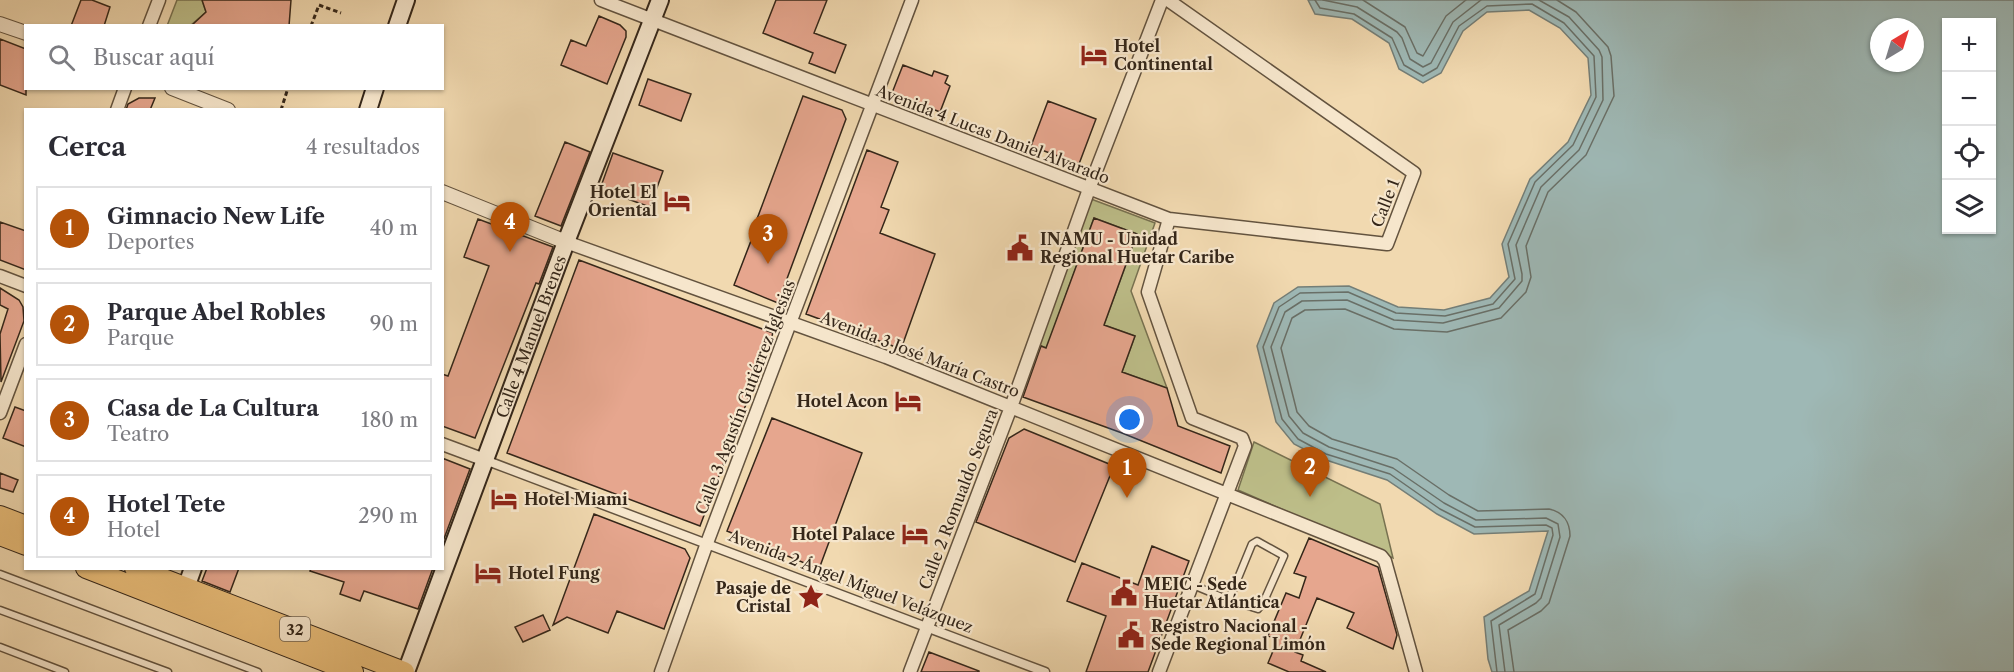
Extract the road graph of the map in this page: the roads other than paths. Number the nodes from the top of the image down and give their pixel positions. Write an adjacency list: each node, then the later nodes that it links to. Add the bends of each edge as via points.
1 (159, 0): 10 (street)
2 (406, 0): 11 (main road)
3 (602, 0): 8 (street, Avenida 4 Lucas Daniel Alvarado)
4 (660, 0): 8 (main road, Calle 4 Manuel Brenes)
5 (912, 0): 16 (street, Calle 3 Agustín Gutiérrez Iglesias)
6 (1162, 0): 20 (street, Calle 2 Romualdo Segura)
7 (1168, 0): 24 (street, Calle 1, via 1414,173)
8 (653, 20): 16 (street, Avenida 4 Lucas Daniel Alvarado); 23 (main road, Calle 4 Manuel Brenes)
9 (0, 24): 12 (street)
10 (150, 24)
11 (398, 24)
12 (24, 32)
13 (124, 90): 17 (street)
14 (177, 90): 18 (street)
15 (374, 90): 19 (main road)
16 (872, 105): 20 (street, Avenida 4 Lucas Daniel Alvarado); 27 (street, Calle 3 Agustín Gutiérrez Iglesias)
17 (118, 108)
18 (223, 108)
19 (369, 108)
20 (1089, 189): 22 (street, Avenida 4 Lucas Daniel Alvarado); 29 (street, Calle 2 Romualdo Segura)
21 (444, 193): 23 (street, Avenida 3 José María Castro)
22 (1169, 219): 24 (street, Avenida 4 Lucas Daniel Alvarado); 33 (street, via 1148,292 1192,417 1242,438 1245,446)
23 (566, 242): 27 (street, Avenida 3 José María Castro); 32 (main road, Calle 4 Manuel Brenes)
24 (1387, 244)
25 (0, 276): 26 (street)
26 (24, 285)
27 (790, 323): 29 (street, Avenida 3 José María Castro); 37 (street, Calle 3 Agustín Gutiérrez Iglesias)
28 (24, 349): 30 (street)
29 (1011, 407): 33 (street, Avenida 3 José María Castro); 49 (street, Calle 2 Romualdo Segura)
30 (0, 413)
31 (444, 445): 32 (street, Avenida 2 Ángel Miguel Velázquez)
32 (485, 460): 37 (street, Avenida 2 Ángel Miguel Velázquez); 39 (main road, Calle 4 Manuel Brenes)
33 (1228, 494): 45 (street); 51 (street, Avenida 3 José María Castro, via 1381,556)
34 (0, 516): 35 (highway)
35 (24, 525)
36 (0, 535): 38 (highway)
37 (707, 543): 49 (street, Avenida 2 Ángel Miguel Velázquez); 57 (street, Calle 3 Agustín Gutiérrez Iglesias)
38 (24, 544)
39 (444, 569)
40 (93, 570): 46 (highway, 32)
41 (138, 570): 46 (highway, 32)
42 (192, 570): 46 (main road)
43 (443, 570): 56 (main road, Calle 4 Manuel Brenes)
44 (0, 574): 54 (lane)
45 (1193, 585): 47 (lane); 60 (street)
46 (183, 597): 55 (highway, 32); 56 (highway, 32)
47 (1229, 600): 47 (lane, via 1258,609 1284,556 1257,541 1252,544)
48 (0, 610): 53 (lane)
49 (926, 628): 58 (street, Calle 2 Romualdo Segura); 59 (street, Avenida 2 Ángel Miguel Velázquez)
50 (0, 647): 52 (lane)
51 (1412, 658): 61 (street); 62 (street)
52 (64, 672)
53 (168, 672)
54 (258, 672)
55 (353, 672)
56 (405, 672)
57 (662, 672)
58 (910, 672)
59 (1044, 672)
60 (1159, 672)
61 (1406, 672)
62 (1416, 672)

